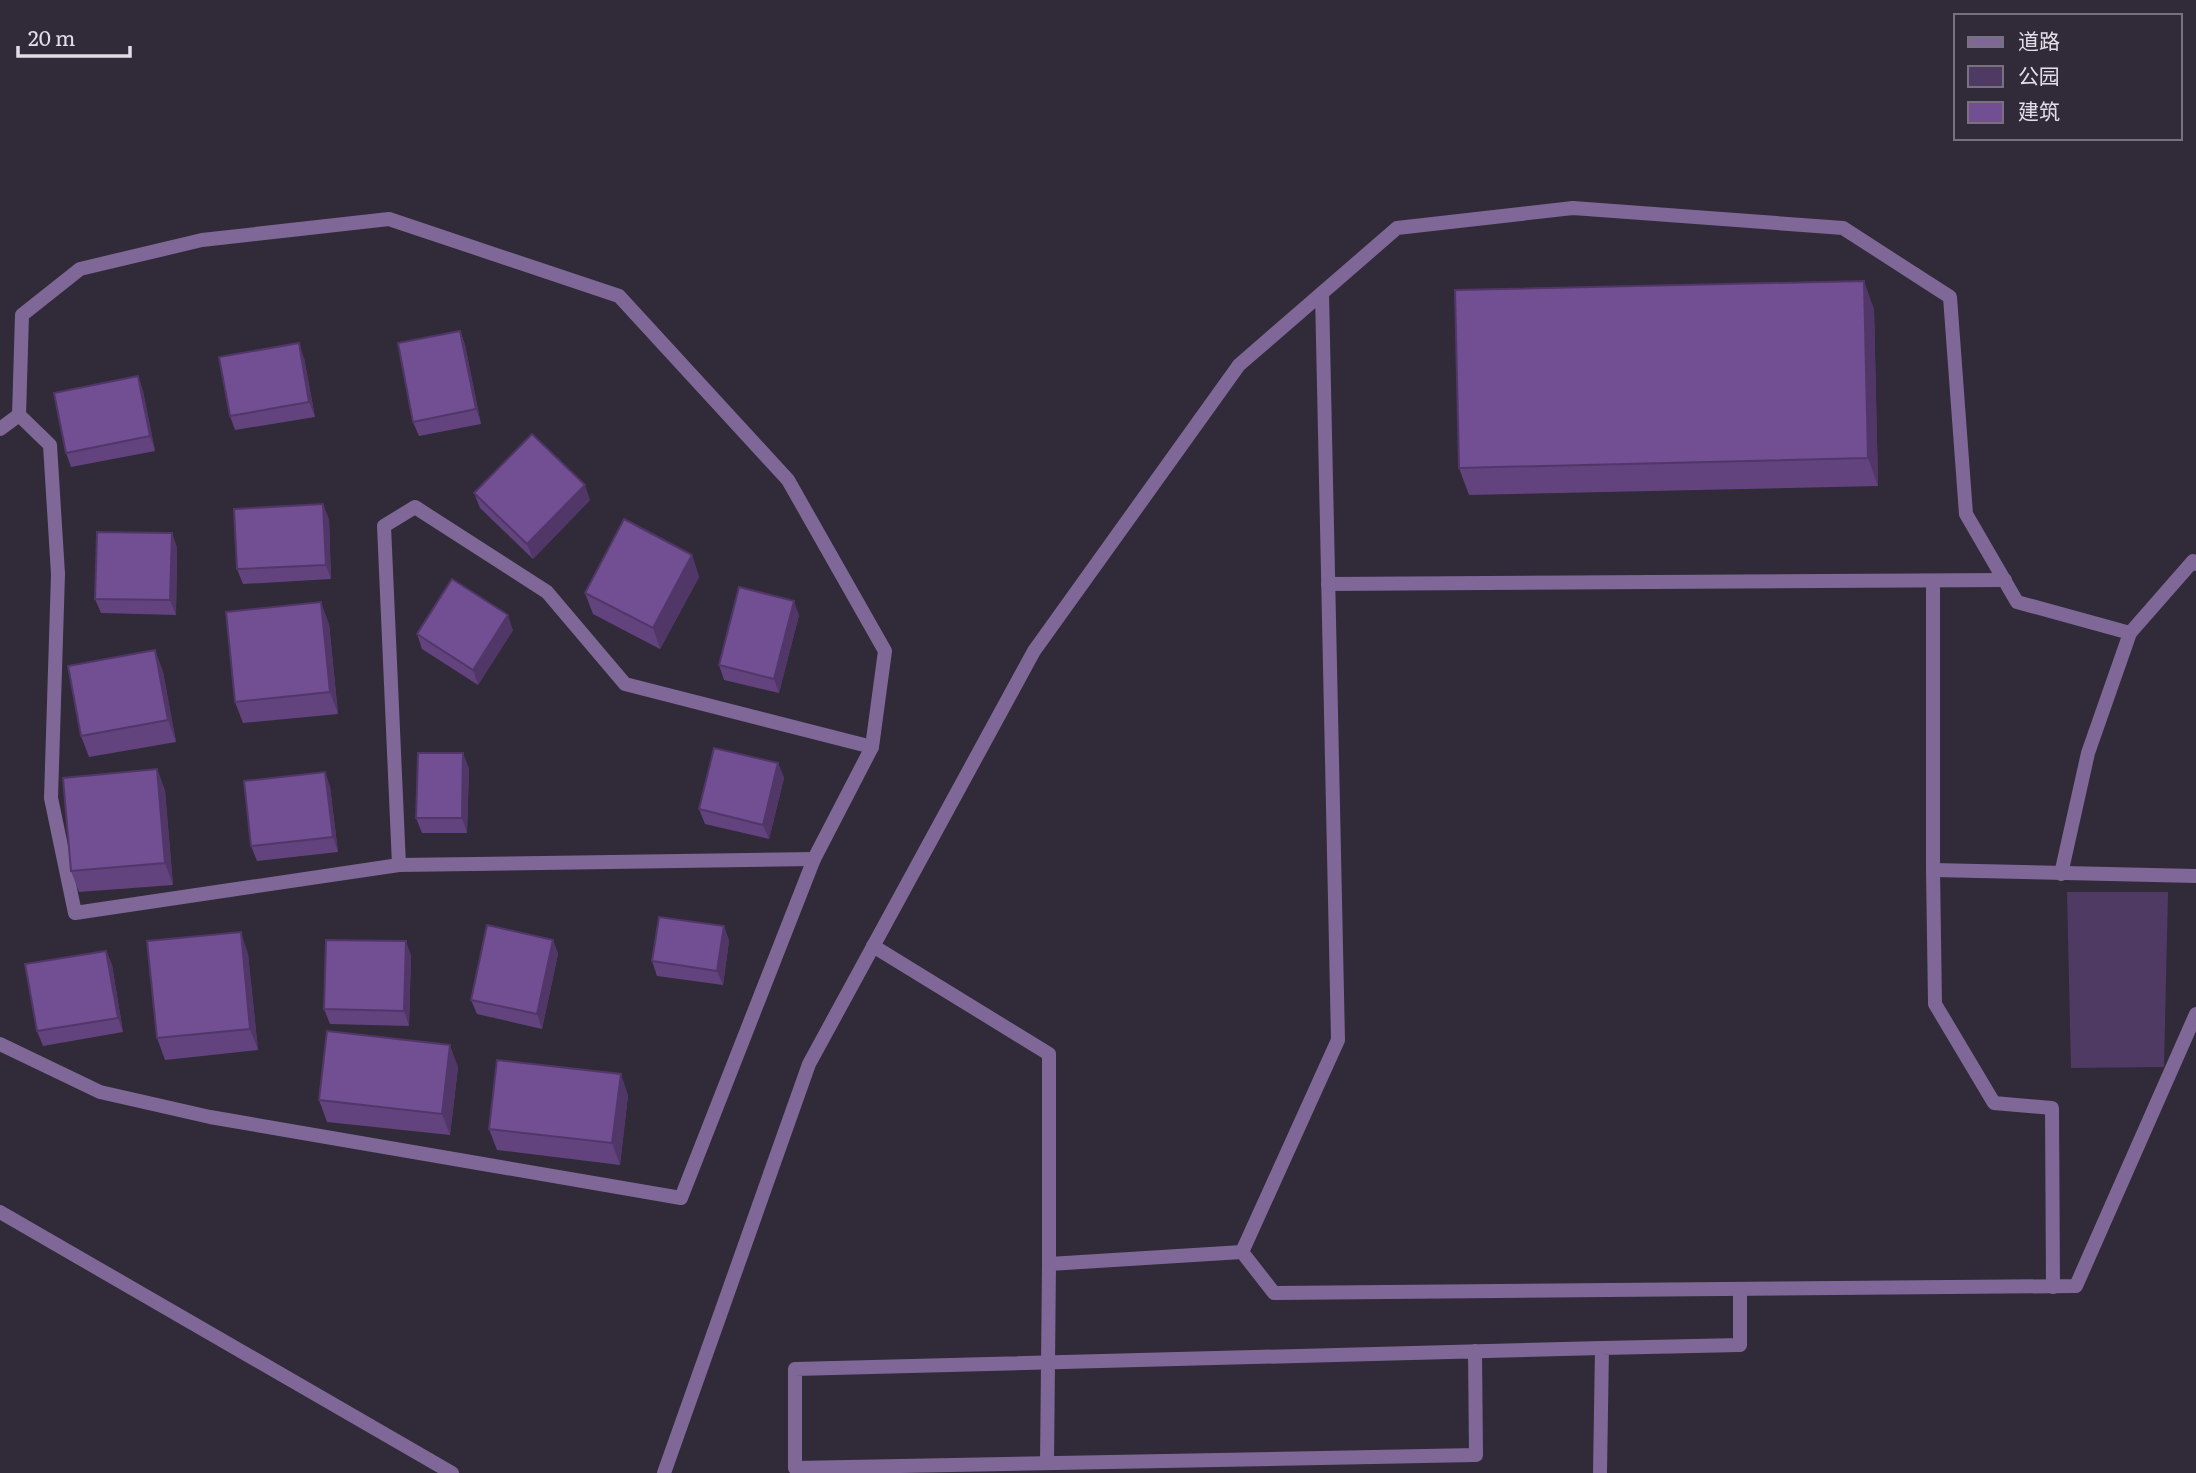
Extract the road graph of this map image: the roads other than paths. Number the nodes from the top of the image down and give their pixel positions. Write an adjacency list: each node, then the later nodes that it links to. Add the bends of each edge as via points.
1 (1322, 293): 5 (street, via 1397,229 1573,208 1843,229 1950,297 1966,514); 7 (street); 15 (street, via 1239,365 1034,651)
2 (19, 415): 3 (street); 9 (street, via 22,315 80,269 202,240 389,219 619,296 788,480 885,651); 11 (street, via 50,445 58,574 51,798 75,913)
3 (0, 429)
4 (2196, 564): 8 (street, via 2193,561)
5 (2005, 580): 6 (street); 8 (street, via 2017,602)
6 (1933, 581): 7 (street); 12 (street)
7 (1328, 584): 19 (street, via 1338,1040)
8 (2130, 633): 13 (street, via 2088,753)
9 (872, 747): 10 (street); 11 (street, via 625,684 547,592 415,507 384,526)
10 (814, 859): 11 (street); 17 (street, via 681,1198 210,1117 100,1092)
11 (400, 865)
12 (1933, 870): 13 (street); 21 (street, via 1936,1004 1994,1103 2052,1108)
13 (2061, 874): 14 (street)
14 (2196, 876)
15 (873, 946): 20 (street, via 1049,1054); 28 (street, via 809,1064)
16 (2196, 1014): 21 (street, via 2076,1286)
17 (0, 1045)
18 (0, 1212): 27 (street)
19 (1242, 1252): 20 (street); 22 (street, via 1273,1293)
20 (1049, 1264): 25 (street)
21 (2053, 1287): 22 (street)
22 (1740, 1289): 23 (street, via 1740,1345)
23 (1602, 1348): 24 (street); 29 (street)
24 (1475, 1352): 25 (street); 26 (street, via 1476,1455)
25 (1047, 1362): 26 (street); 26 (street, via 795,1369 795,1468)
26 (1047, 1463)
27 (452, 1473)
28 (664, 1473)
29 (1600, 1473)

